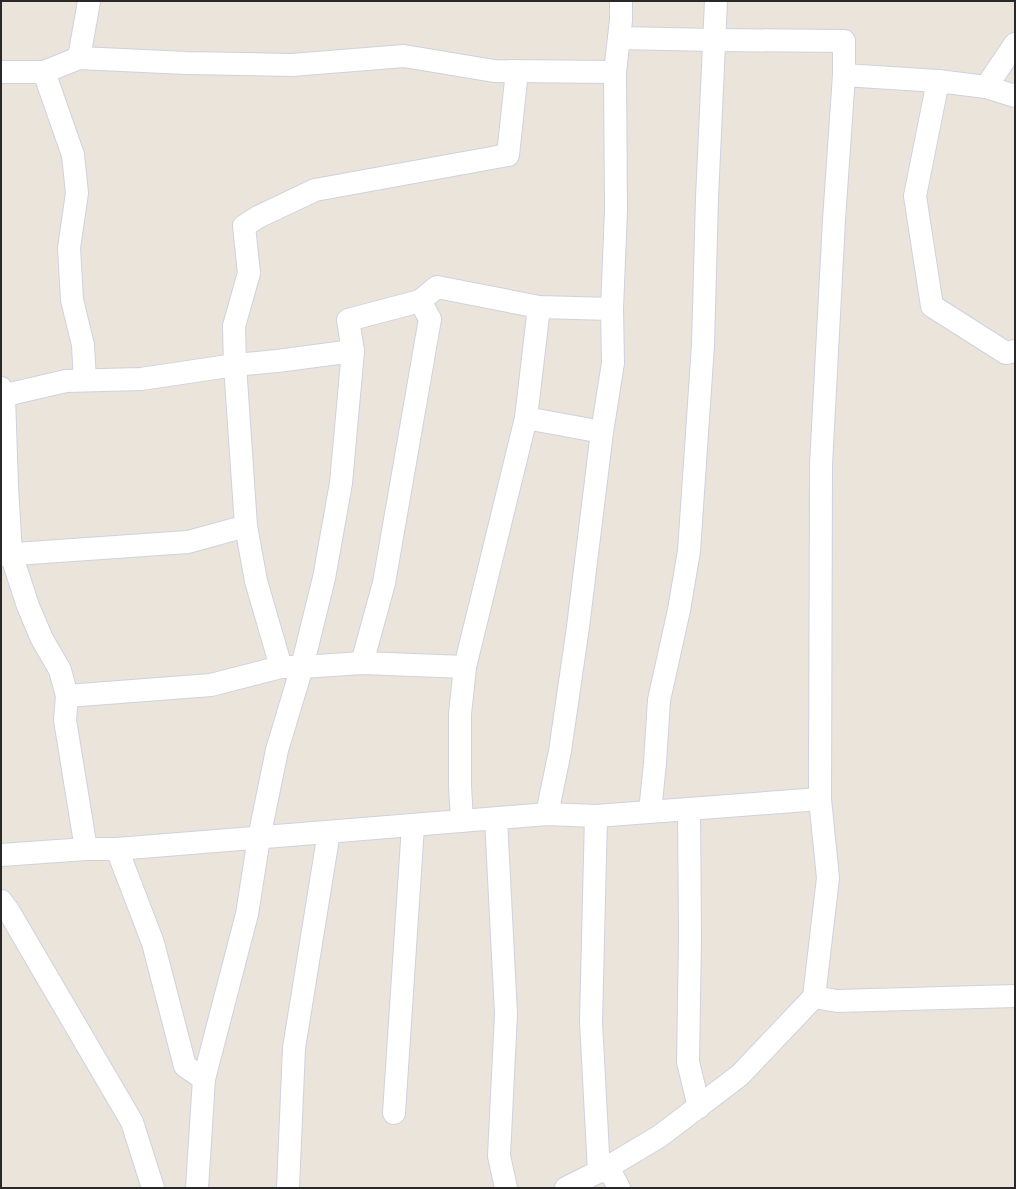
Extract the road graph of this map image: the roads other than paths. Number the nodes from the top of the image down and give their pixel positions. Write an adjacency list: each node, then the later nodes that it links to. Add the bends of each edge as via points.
1 (89, 1): 7 (street)
2 (621, 1): 4 (street)
3 (716, 1): 5 (street)
4 (619, 38): 5 (street); 11 (street)
5 (714, 40): 12 (street, via 844,41); 34 (street, via 703,344 689,551 659,700)
6 (1015, 44): 14 (street)
7 (79, 58): 8 (street, via 186,64 292,65 404,56 494,71); 10 (street)
8 (517, 71): 11 (street); 21 (street, via 508,155 314,190 244,226 250,273 234,326)
9 (1, 72): 10 (street)
10 (44, 72): 22 (street, via 73,155 77,193 69,248 72,300 83,345)
11 (615, 72): 18 (street, via 616,210)
12 (844, 75): 13 (street); 32 (street, via 821,465)
13 (938, 80): 14 (street); 20 (street, via 915,196 932,306 1006,353)
14 (986, 87): 15 (street)
15 (1015, 96)
16 (420, 301): 17 (street, via 437,287); 19 (street, via 348,320); 28 (street, via 430,319 384,583)
17 (540, 307): 18 (street); 24 (street)
18 (612, 309): 25 (street, via 613,363)
19 (353, 351): 21 (street); 29 (street, via 341,483 324,578)
20 (1015, 351)
21 (235, 365): 22 (street, via 141,379); 26 (street)
22 (85, 380): 23 (street, via 66,380)
23 (2, 393): 27 (street)
24 (526, 418): 25 (street); 30 (street)
25 (602, 432): 35 (street, via 578,627)
26 (246, 526): 27 (street, via 188,542); 29 (street, via 256,581)
27 (6, 554): 31 (street, via 42,639 60,670)
28 (362, 663): 29 (street); 30 (street)
29 (291, 667): 31 (street, via 211,685); 41 (street)
30 (465, 667): 38 (street, via 460,714)
31 (67, 696): 42 (street, via 65,720)
32 (820, 799): 33 (street); 47 (street, via 828,878)
33 (689, 809): 34 (street); 49 (street, via 688,1062)
34 (650, 812): 36 (street)
35 (548, 814): 36 (street); 37 (street)
36 (596, 816): 51 (street, via 591,1022)
37 (496, 819): 38 (street); 55 (street, via 506,1014 499,1156)
38 (462, 821): 39 (street)
39 (412, 826): 40 (street); 50 (street)
40 (329, 832): 41 (street); 54 (street, via 294,1048)
41 (259, 838): 43 (street); 48 (street, via 247,914)
42 (86, 849): 43 (street); 44 (street)
43 (117, 849): 48 (street, via 153,943 185,1066)
44 (1, 855)
45 (1, 901): 52 (street, via 132,1122)
46 (1015, 996): 47 (street, via 837,1002)
47 (814, 997): 49 (street, via 740,1075)
48 (204, 1079): 53 (street)
49 (699, 1107): 51 (street, via 660,1136)
50 (394, 1113)
51 (604, 1170): 56 (street); 57 (street)
52 (153, 1188)
53 (197, 1188)
54 (288, 1188)
55 (506, 1188)
56 (566, 1188)
57 (619, 1188)

